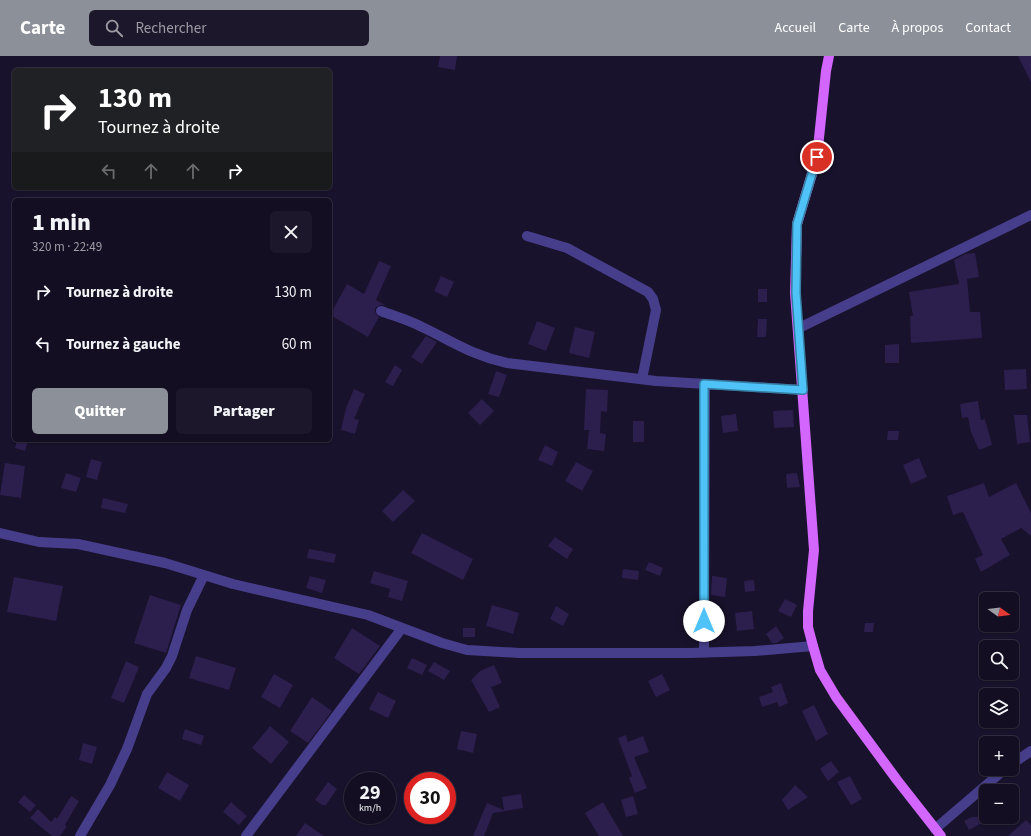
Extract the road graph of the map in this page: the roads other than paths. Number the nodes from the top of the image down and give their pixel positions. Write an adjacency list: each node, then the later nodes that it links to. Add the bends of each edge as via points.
1 (829, 56): 5 (main road, via 817,157 797,224 796,293)
2 (1031, 215): 5 (street)
3 (527, 236): 6 (street, via 567,248 648,292 656,310)
4 (381, 311): 6 (street, via 421,326 467,351 486,358 530,367)
5 (799, 328): 8 (main road)
6 (642, 379): 7 (street)
7 (704, 384): 8 (street); 13 (street)
8 (803, 390): 12 (main road, via 814,550 808,611 808,627)
9 (0, 533): 10 (street, via 39,542 78,544 165,563)
10 (204, 575): 11 (street, via 368,615); 18 (street, via 187,610 172,656 147,694 127,749 110,785)
11 (402, 628): 13 (street, via 467,650 520,653); 19 (street)
12 (813, 646): 13 (street); 17 (main road, via 820,670 836,697)
13 (704, 653)
14 (1031, 751): 15 (street)
15 (1019, 759)
16 (998, 776): 17 (street)
17 (938, 832)
18 (80, 836)
19 (246, 836)

